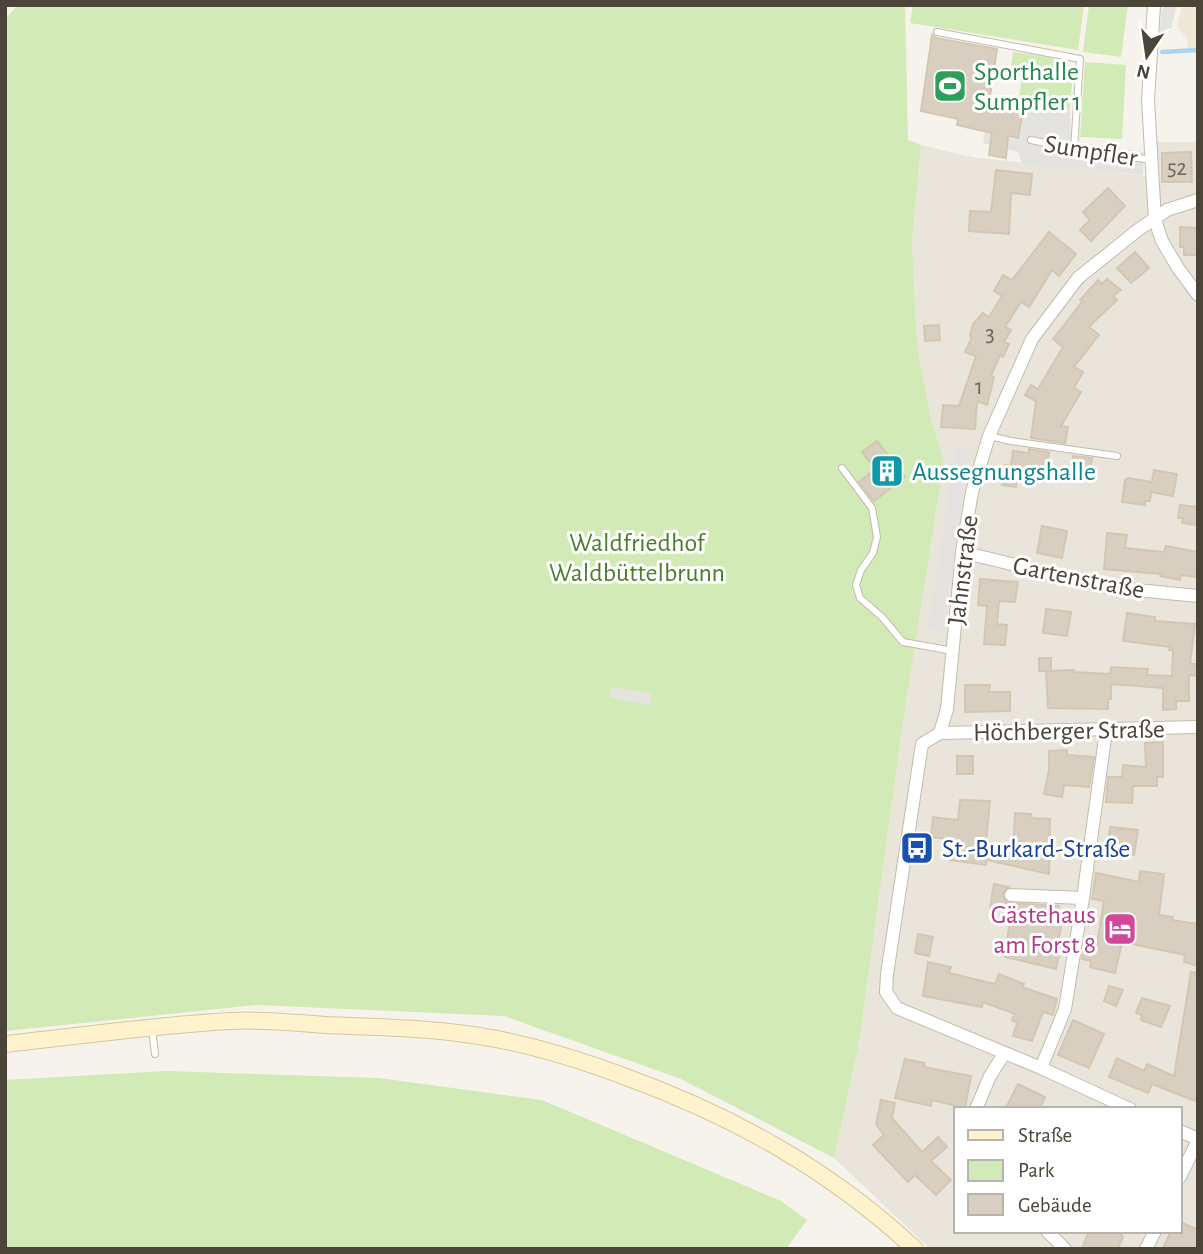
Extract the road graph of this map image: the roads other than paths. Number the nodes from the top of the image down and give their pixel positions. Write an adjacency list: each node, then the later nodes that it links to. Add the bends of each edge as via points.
1 (1154, 5): 5 (street, Sumpfler, via 1148,100)
2 (937, 32): 4 (lane, via 1080,59)
3 (1031, 140): 4 (lane, Sumpfler)
4 (1074, 149): 5 (lane, Sumpfler)
5 (1152, 160): 7 (street, Sumpfler)
6 (1198, 200): 7 (street, Jahnstraße)
7 (1155, 219): 8 (street, via 1168,250); 9 (street, Jahnstraße, via 1078,278 1032,338)
8 (1198, 295)
9 (989, 436): 10 (lane); 12 (street, Jahnstraße, via 972,492)
10 (1117, 456)
11 (842, 468): 14 (lane, via 872,508 877,537 856,586 860,598 903,642)
12 (962, 552): 13 (street, Gartenstraße, via 1106,587); 14 (street, Jahnstraße)
13 (1198, 596)
14 (953, 651): 17 (street, Jahnstraße)
15 (1198, 727): 16 (street, Höchberger Straße)
16 (1106, 731): 17 (street, Höchberger Straße); 19 (street)
17 (940, 733): 23 (street, via 922,744 887,992 897,1009)
18 (1011, 895): 19 (street)
19 (1083, 898): 24 (street, via 1065,1009)
20 (152, 1029): 21 (main road); 22 (lane); 32 (main road, via 233,1021 424,1028 533,1047 589,1063 663,1091 780,1148 846,1190)
21 (5, 1044)
22 (155, 1054)
23 (1004, 1054): 24 (street); 25 (street)
24 (1041, 1068): 26 (street)
25 (977, 1107)
26 (1126, 1107)
27 (1182, 1132): 28 (street)
28 (1198, 1140): 29 (street)
29 (1182, 1173)
30 (1049, 1233): 33 (street)
31 (1154, 1233): 34 (street)
32 (915, 1249)
33 (1065, 1249)
34 (1146, 1249)

